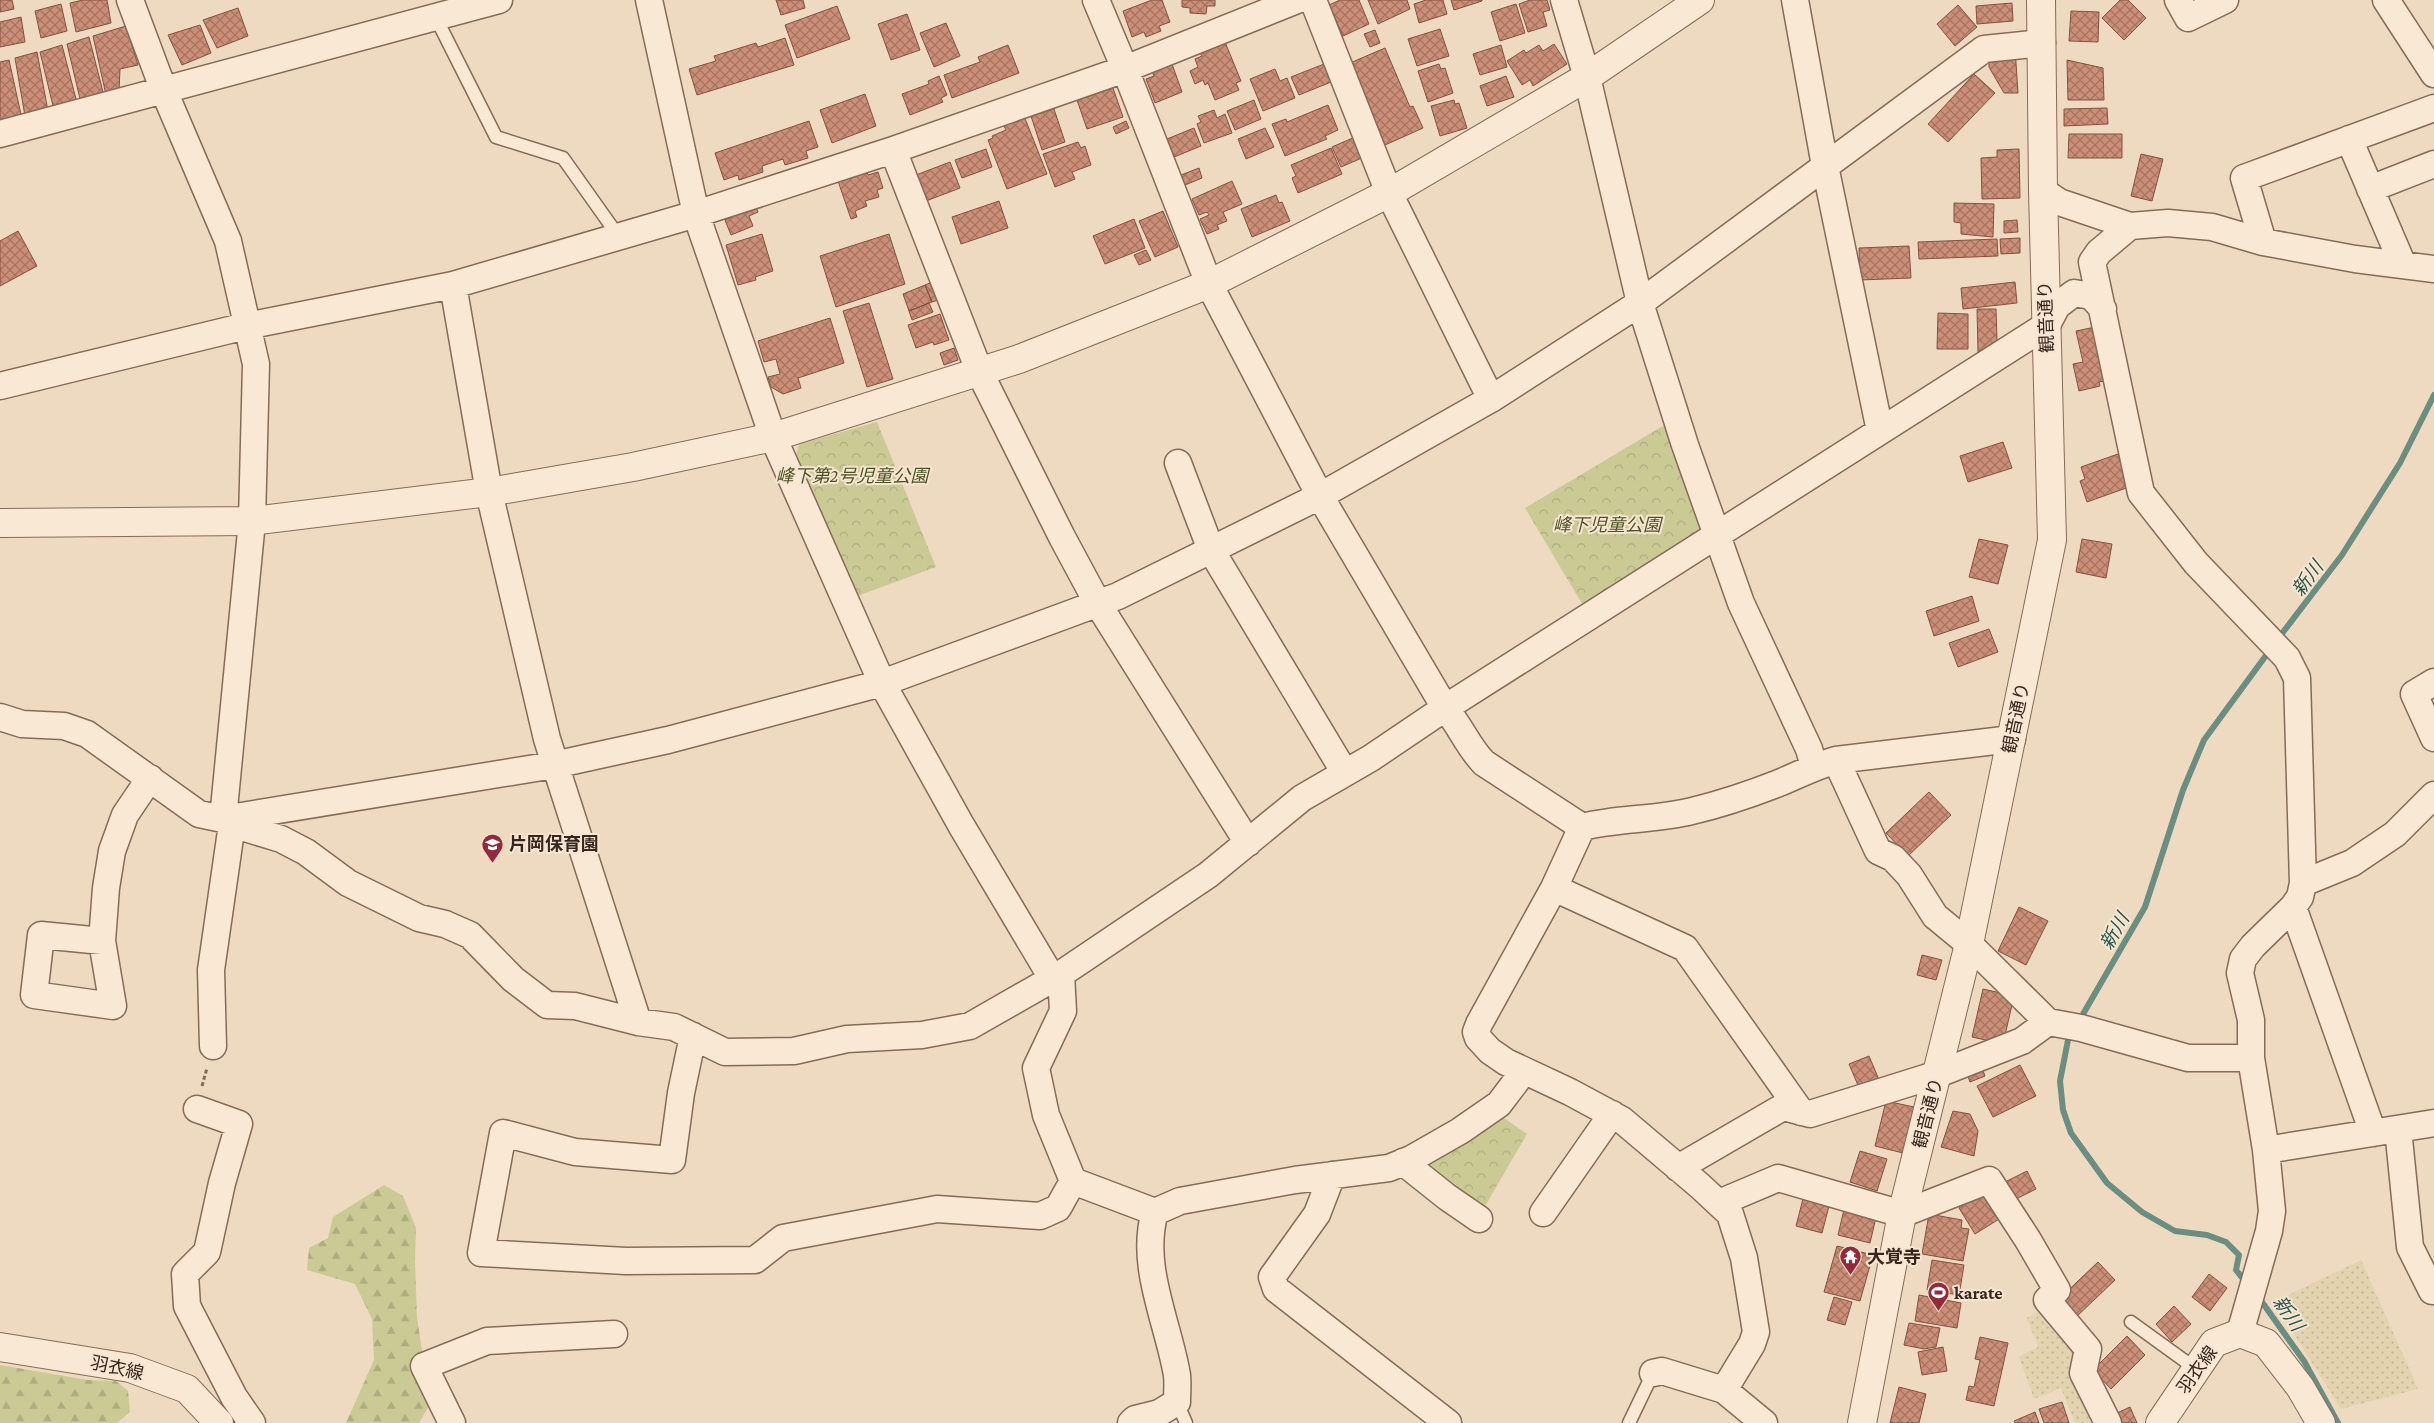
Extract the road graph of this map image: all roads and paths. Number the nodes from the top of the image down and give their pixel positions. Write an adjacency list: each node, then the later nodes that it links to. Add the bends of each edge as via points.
1 (130, 0): 19 (street)
2 (499, 0): 14 (street)
3 (649, 0): 29 (street)
4 (1096, 0): 16 (street)
5 (1297, 0): 16 (street)
6 (1313, 0): 28 (street)
7 (1564, 0): 18 (street)
8 (1700, 0): 18 (street)
9 (1795, 0): 25 (street)
10 (2041, 0): 15 (street, 観音通り)
11 (2178, 0): 12 (street, via 2188,18)
12 (2225, 0)
13 (2386, 0): 17 (street)
14 (427, 13): 19 (street); 31 (lane, via 496,137 563,158)
15 (2042, 43): 25 (street, via 1984,48); 27 (street, 観音通り)
16 (1125, 69): 23 (street); 36 (street)
17 (2434, 74)
18 (1587, 77): 28 (street); 37 (street)
19 (164, 91): 21 (street); 40 (street, via 228,242)
20 (2434, 108): 22 (street)
21 (0, 134)
22 (2349, 139): 26 (street); 32 (street, via 2244,178)
23 (894, 150): 29 (street); 41 (street)
24 (2434, 164): 26 (street)
25 (1825, 166): 37 (street); 44 (street)
26 (2370, 189): 33 (street)
27 (2043, 191): 30 (street, via 2059,202); 39 (street, 観音通り)
28 (1390, 193): 36 (street); 43 (street)
29 (696, 214): 31 (street); 45 (street)
30 (2130, 226): 32 (street, via 2168,223 2212,227); 38 (street, via 2092,262)
31 (619, 237): 35 (street)
32 (2263, 242): 33 (street)
33 (2403, 265): 34 (street)
34 (2434, 269)
35 (453, 284): 40 (street); 47 (street)
36 (1209, 284): 41 (street); 48 (street)
37 (1640, 303): 43 (street); 51 (street)
38 (2103, 309): 39 (street, via 2090,296 2074,293 2057,306); 68 (street, via 2141,493 2196,562 2287,658 2297,678)
39 (2047, 325): 44 (street); 59 (street, 観音通り, via 2052,540)
40 (246, 326): 42 (street); 49 (street, via 256,364)
41 (980, 373): 45 (street); 53 (street)
42 (0, 386)
43 (1490, 399): 48 (street)
44 (1880, 430): 51 (street)
45 (773, 436): 47 (street, via 633,467); 55 (street)
46 (1178, 463): 52 (street)
47 (489, 492): 49 (street); 61 (street)
48 (1320, 496): 52 (street); 56 (street)
49 (252, 521): 50 (street); 65 (street)
50 (0, 523)
51 (1716, 535): 56 (street); 60 (street, via 1741,603 1809,750)
52 (1211, 550): 53 (street); 62 (street)
53 (1098, 604): 55 (street); 67 (street)
54 (2434, 682): 58 (street, via 2414,694)
55 (882, 684): 61 (street, via 668,740); 73 (street, via 961,825)
56 (1445, 708): 62 (street); 66 (street, via 1484,763)
57 (0, 717): 63 (street, via 22,724 64,726 86,734)
58 (2434, 738)
59 (2012, 739): 60 (street); 72 (street, 観音通り)
60 (1825, 763): 66 (street, via 1751,794 1691,811); 72 (street, via 1878,852 1893,858 1935,916)
61 (554, 765): 65 (street); 74 (street)
62 (1345, 773): 67 (street, via 1302,798)
63 (150, 778): 65 (street, via 199,814); 71 (street, via 125,815 112,851)
64 (2434, 795): 68 (street, via 2395,834 2352,863)
65 (227, 821): 74 (street, via 281,839 357,887 419,918 445,924 470,935 513,979 547,1005 575,1006); 77 (street, via 211,970)
66 (1582, 827): 69 (street)
67 (1248, 843): 73 (street, via 1208,875)
68 (2303, 883): 70 (street, via 2300,897)
69 (1554, 888): 79 (street, via 1476,1032 1490,1051); 82 (street, via 1685,948)
70 (2293, 907): 78 (street, via 2243,959 2240,973 2251,1020); 85 (street)
71 (102, 941)
72 (1969, 944): 75 (street); 80 (street, 観音通り)
73 (1056, 976): 76 (street, via 970,1026 922,1035 847,1039 794,1050 725,1052); 90 (street, via 1063,1011 1036,1068 1046,1115)
74 (638, 1022): 76 (street, via 674,1028)
75 (2050, 1022): 78 (street, via 2188,1058); 80 (street, via 2022,1041)
76 (693, 1036): 90 (street, via 672,1160 575,1152 503,1133 481,1253 626,1261 755,1260 783,1238 936,1210 1040,1216 1058,1208)
77 (213, 1046): 81 (path)
78 (2251, 1058): 86 (street)
79 (1524, 1071): 83 (street); 87 (street, via 1499,1104 1460,1131)
80 (1938, 1074): 82 (street, via 1810,1114); 94 (street, 観音通り)
81 (197, 1109): 106 (street, via 239,1124 207,1252 185,1274 187,1306 234,1397)
82 (1801, 1112): 88 (street, via 1783,1107)
83 (1612, 1114): 88 (street); 93 (street)
84 (2434, 1123): 85 (street)
85 (2385, 1131): 86 (street); 96 (street, via 2410,1247)
86 (2266, 1150): 98 (street, via 2272,1211)
87 (1403, 1162): 89 (street, via 1389,1168); 95 (street)
88 (1678, 1168): 91 (street)
89 (1332, 1175): 92 (street, via 1180,1201); 109 (street, via 1317,1214 1272,1277 1276,1289)
90 (1073, 1181): 92 (street)
91 (1719, 1203): 94 (street, via 1778,1178); 103 (street, via 1730,1214 1739,1237 1756,1322 1752,1344)
92 (1156, 1212): 104 (street, via 1150,1230 1150,1258 1177,1377)
93 (1543, 1213)
94 (1902, 1214): 112 (street, 観音通り); 113 (street, via 1989,1180 2057,1290 2047,1300 2088,1349 2083,1373)
95 (1479, 1219)
96 (2432, 1291)
97 (2131, 1322): 101 (lane)
98 (2240, 1333): 101 (street, 羽衣線, via 2214,1343); 115 (street, via 2266,1343 2300,1387)
99 (614, 1334): 107 (street, via 487,1342 424,1366)
100 (0, 1347): 105 (street, 羽衣線, via 130,1368 187,1389)
101 (2196, 1369): 114 (street, 羽衣線)
102 (1653, 1373): 103 (street, via 1662,1371); 110 (lane)
103 (1724, 1390): 111 (street)
104 (1181, 1413): 108 (street, via 1159,1413)
105 (219, 1423)
106 (252, 1423)
107 (452, 1423)
108 (1131, 1423)
109 (1448, 1423)
110 (1630, 1423)
111 (1764, 1423)
112 (1862, 1423)
113 (2108, 1423)
114 (2160, 1423)
115 (2321, 1423)

